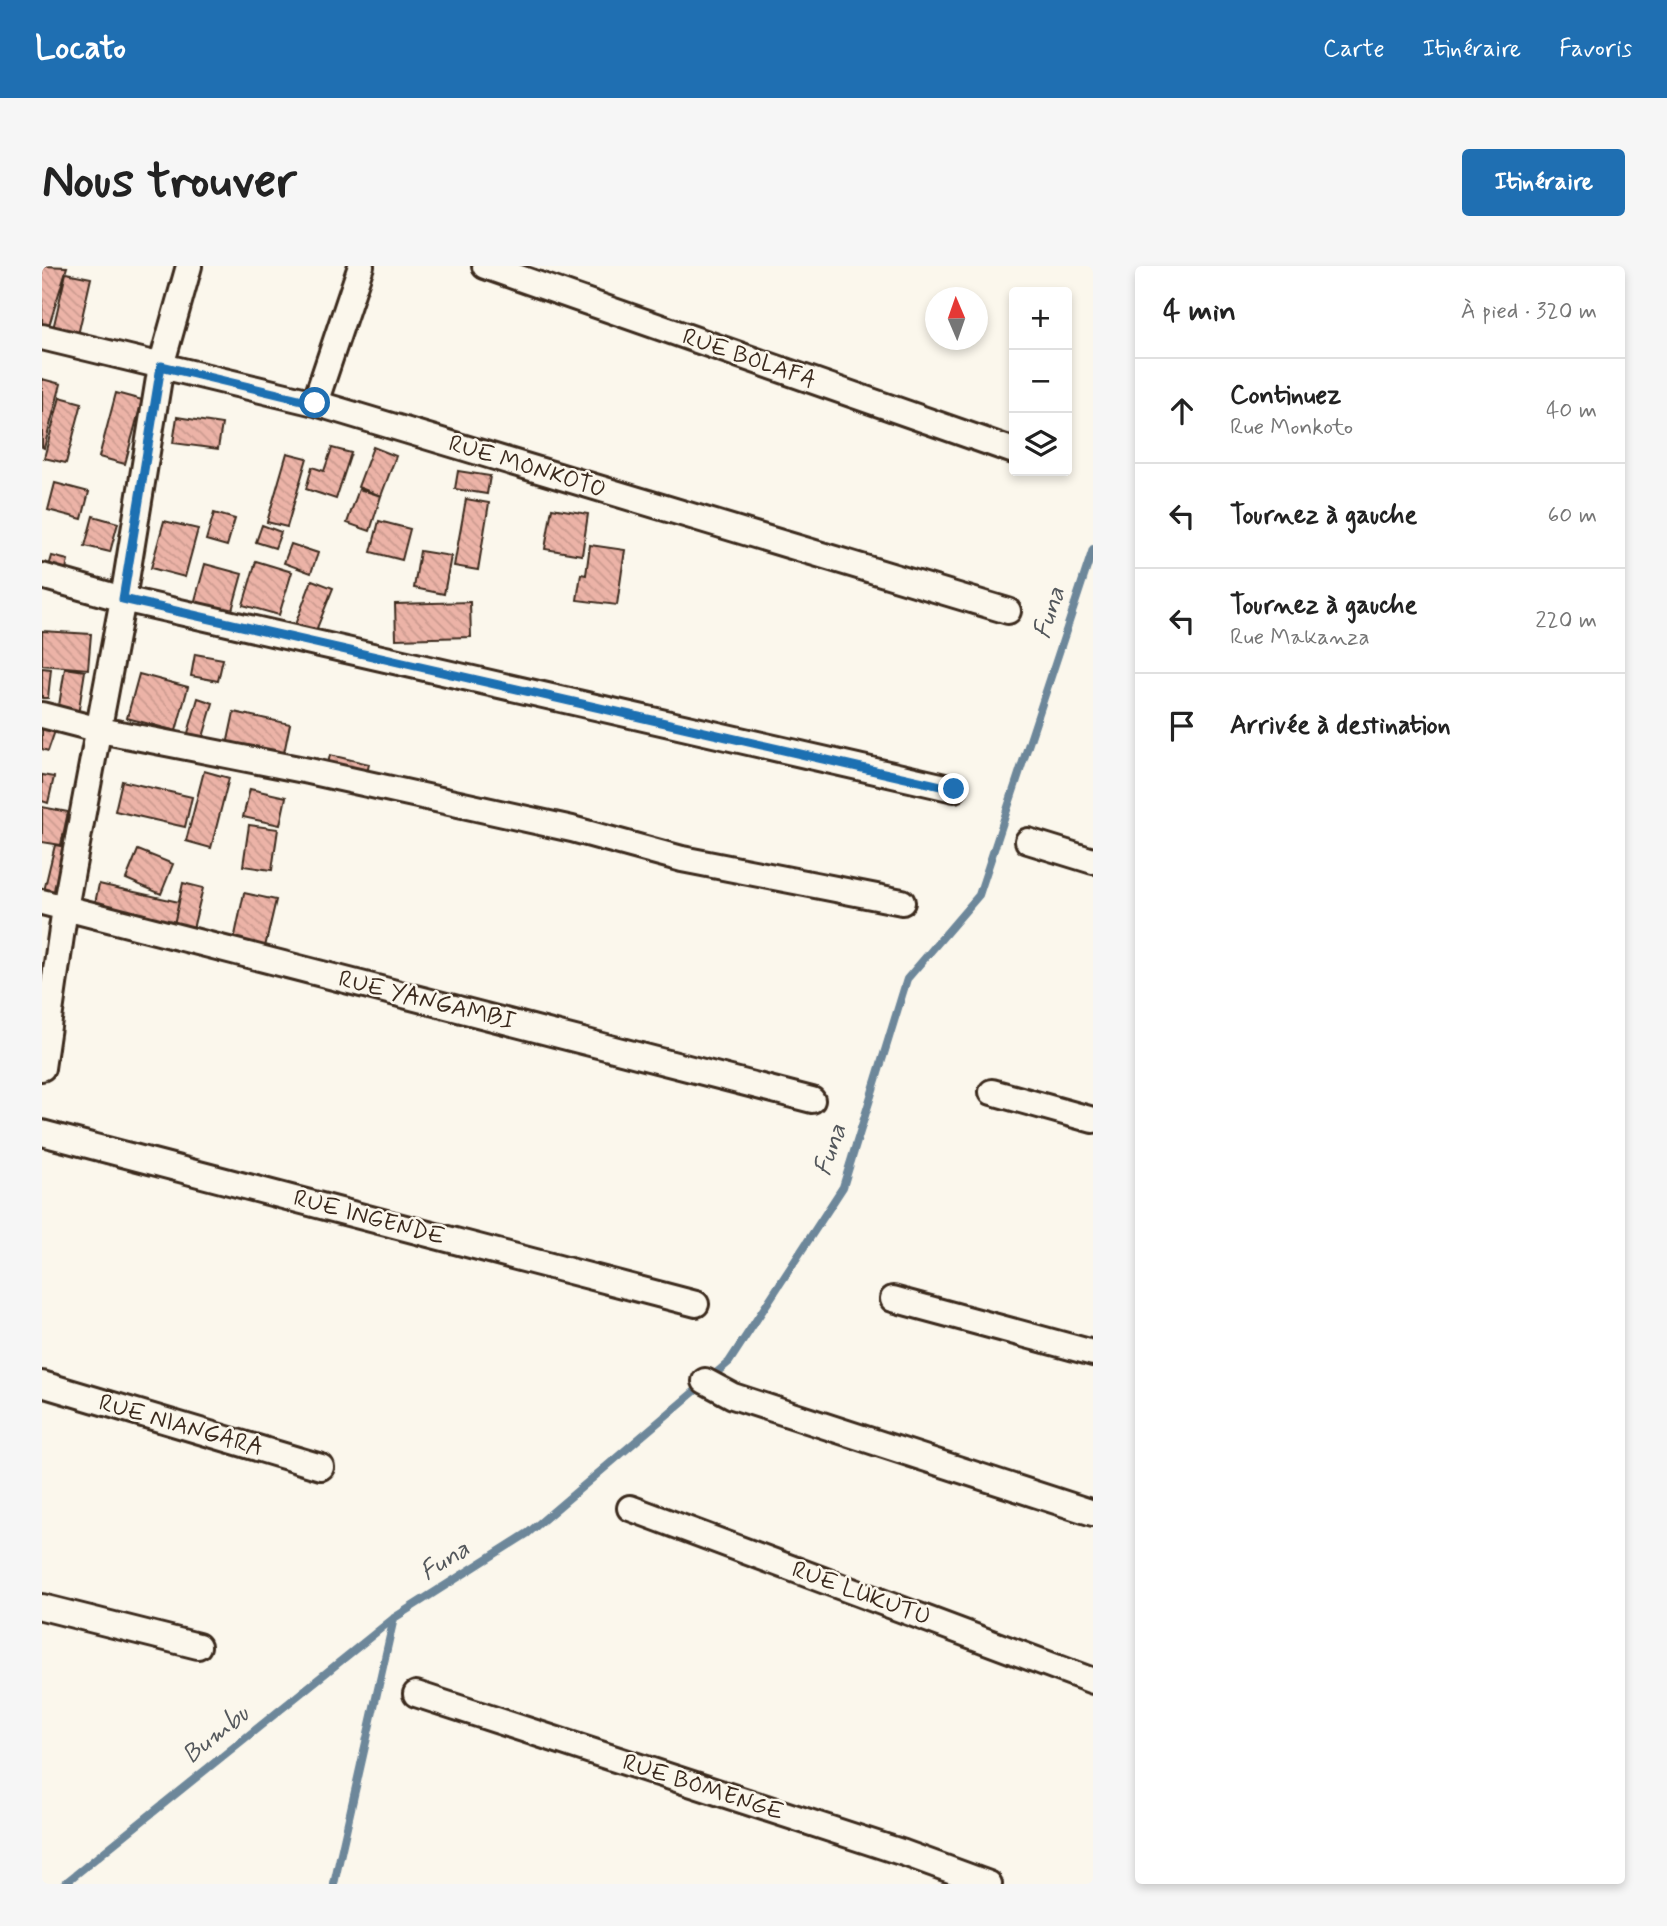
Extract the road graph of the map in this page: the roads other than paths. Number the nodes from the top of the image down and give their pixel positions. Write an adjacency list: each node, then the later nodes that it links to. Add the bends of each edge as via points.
1 (189, 266): 5 (street)
2 (361, 266): 6 (street)
3 (485, 266): 7 (street, RUE BOLAFA)
4 (42, 337): 5 (street, RUE MONKOTO)
5 (161, 366): 6 (street, RUE MONKOTO); 9 (street)
6 (315, 403): 10 (street, RUE MONKOTO)
7 (1009, 449)
8 (42, 576): 9 (street)
9 (123, 599): 12 (street); 13 (street)
10 (1008, 611)
11 (42, 715): 12 (street)
12 (100, 730): 16 (street, via 572,829 682,859); 17 (street)
13 (954, 789)
14 (1028, 841): 15 (street)
15 (1093, 860)
16 (902, 902)
17 (53, 905): 18 (street); 20 (street, RUE YANGAMBI)
18 (42, 1068)
19 (992, 1092): 21 (street)
20 (812, 1100)
21 (1093, 1120)
22 (42, 1133): 24 (street, RUE INGENDE)
23 (893, 1299): 25 (street)
24 (696, 1304)
25 (1093, 1353)
26 (705, 1381): 30 (street, via 733,1396)
27 (42, 1384): 28 (street, RUE NIANGARA)
28 (321, 1466)
29 (630, 1508): 33 (street, RUE LUKUTU)
30 (1093, 1513)
31 (42, 1607): 32 (street)
32 (198, 1646)
33 (1093, 1681)
34 (416, 1694): 35 (street, RUE BOMENGE)
35 (989, 1884)

